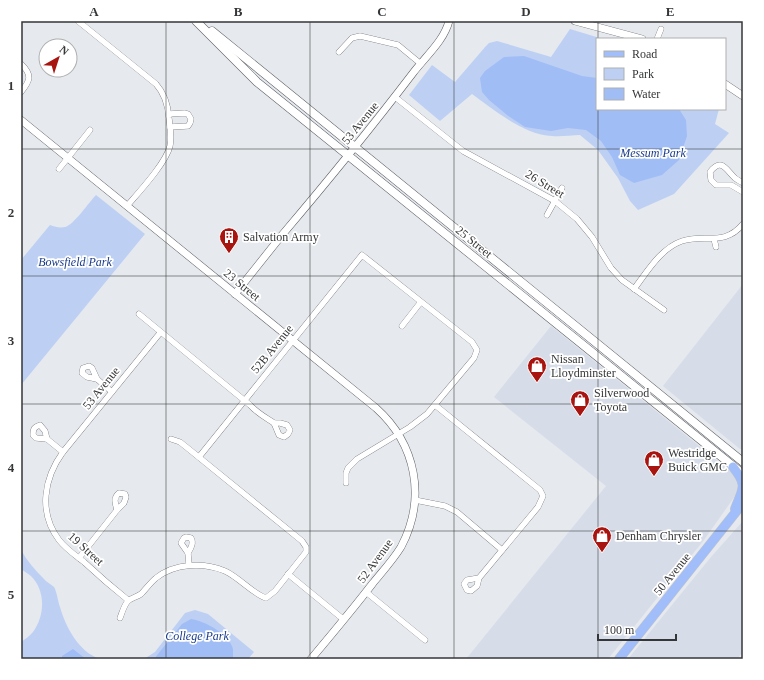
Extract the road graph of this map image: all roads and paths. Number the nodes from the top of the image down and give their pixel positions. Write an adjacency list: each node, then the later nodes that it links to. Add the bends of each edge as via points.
1 (78, 21): 17 (street, via 152,80 162,92)
2 (196, 21): 22 (main road, 25 Street, via 257,82)
3 (199, 21): 21 (main road, 25 Street)
4 (449, 21): 12 (street, 53 Avenue, via 438,42)
5 (575, 21): 6 (street)
6 (585, 22): 8 (street)
7 (661, 29): 9 (street)
8 (639, 38)
9 (657, 38)
10 (339, 52): 12 (street, via 352,38 360,36 398,45)
11 (21, 64): 14 (street, via 29,76 28,83)
12 (421, 64): 16 (street, 53 Avenue)
13 (726, 85): 15 (street)
14 (21, 92)
15 (743, 96)
16 (395, 97): 21 (street, 53 Avenue); 30 (street, 26 Street, via 462,151)
17 (169, 114): 19 (street); 19 (street, via 185,113 191,119 188,126)
18 (21, 120): 23 (street, 23 Street)
19 (170, 127): 31 (street, via 170,145 166,158)
20 (90, 130): 23 (street)
21 (355, 147): 22 (street, 53 Avenue); 55 (main road, 25 Street)
22 (348, 155): 37 (street, 53 Avenue); 56 (main road, 25 Street)
23 (67, 158): 24 (street); 31 (street, 23 Street)
24 (59, 169)
25 (735, 178): 26 (street); 27 (street); 27 (street, via 725,166 720,165 710,172 711,180 716,185)
26 (743, 183)
27 (731, 185): 29 (street)
28 (562, 188): 30 (street)
29 (743, 192)
30 (555, 201): 32 (street); 36 (street, 26 Street, via 577,219 592,237 611,268)
31 (127, 206): 37 (street, 23 Street)
32 (547, 215)
33 (743, 224): 34 (street, via 730,236)
34 (714, 239): 35 (street); 36 (street, via 682,240 659,257)
35 (716, 247)
36 (634, 288): 39 (street, 26 Street)
37 (235, 294): 43 (street, 23 Street)
38 (420, 303): 41 (street); 43 (street, 52B Avenue, via 362,255); 47 (street, via 472,342 477,350 474,358)
39 (664, 310)
40 (139, 314): 42 (street)
41 (402, 326)
42 (160, 333): 45 (street, 53 Avenue); 46 (street)
43 (293, 341): 46 (street, 52B Avenue); 49 (street, 23 Street, via 376,408)
44 (96, 379): 45 (street)
45 (112, 392): 52 (street, 53 Avenue)
46 (244, 400): 48 (street); 53 (street, 52B Avenue)
47 (435, 405): 49 (street, via 419,421); 63 (street, via 540,490 543,496 538,507)
48 (271, 421)
49 (398, 434): 58 (street, via 357,458 348,468); 59 (street, 52 Avenue, via 411,464)
50 (47, 439): 52 (street)
51 (170, 439): 53 (street, via 180,442)
52 (63, 452): 54 (street, 53 Avenue)
53 (199, 457): 67 (street, via 302,541 306,552)
54 (58, 458): 65 (street, 19 Street, via 46,488 47,513 58,538)
55 (743, 462)
56 (733, 467): 57 (main road, 25 Street); 62 (main road, via 743,482 743,487)
57 (743, 474)
58 (346, 483)
59 (415, 500): 63 (street, via 445,506 457,512); 69 (street, 52 Avenue, via 409,526 400,547)
60 (743, 503): 62 (main road, 50 Avenue)
61 (117, 510): 65 (street)
62 (731, 518): 75 (main road, 50 Avenue)
63 (502, 550): 68 (street)
64 (188, 552): 66 (street)
65 (79, 558): 70 (street, 19 Street)
66 (189, 565): 67 (street, via 224,571 266,598); 70 (street, via 166,572 136,597)
67 (288, 574): 72 (street)
68 (479, 578)
69 (366, 592): 72 (street, 52 Avenue); 73 (street)
70 (128, 600): 71 (street)
71 (120, 618)
72 (343, 619): 74 (street, 52 Avenue)
73 (425, 640)
74 (311, 659)
75 (619, 659)

